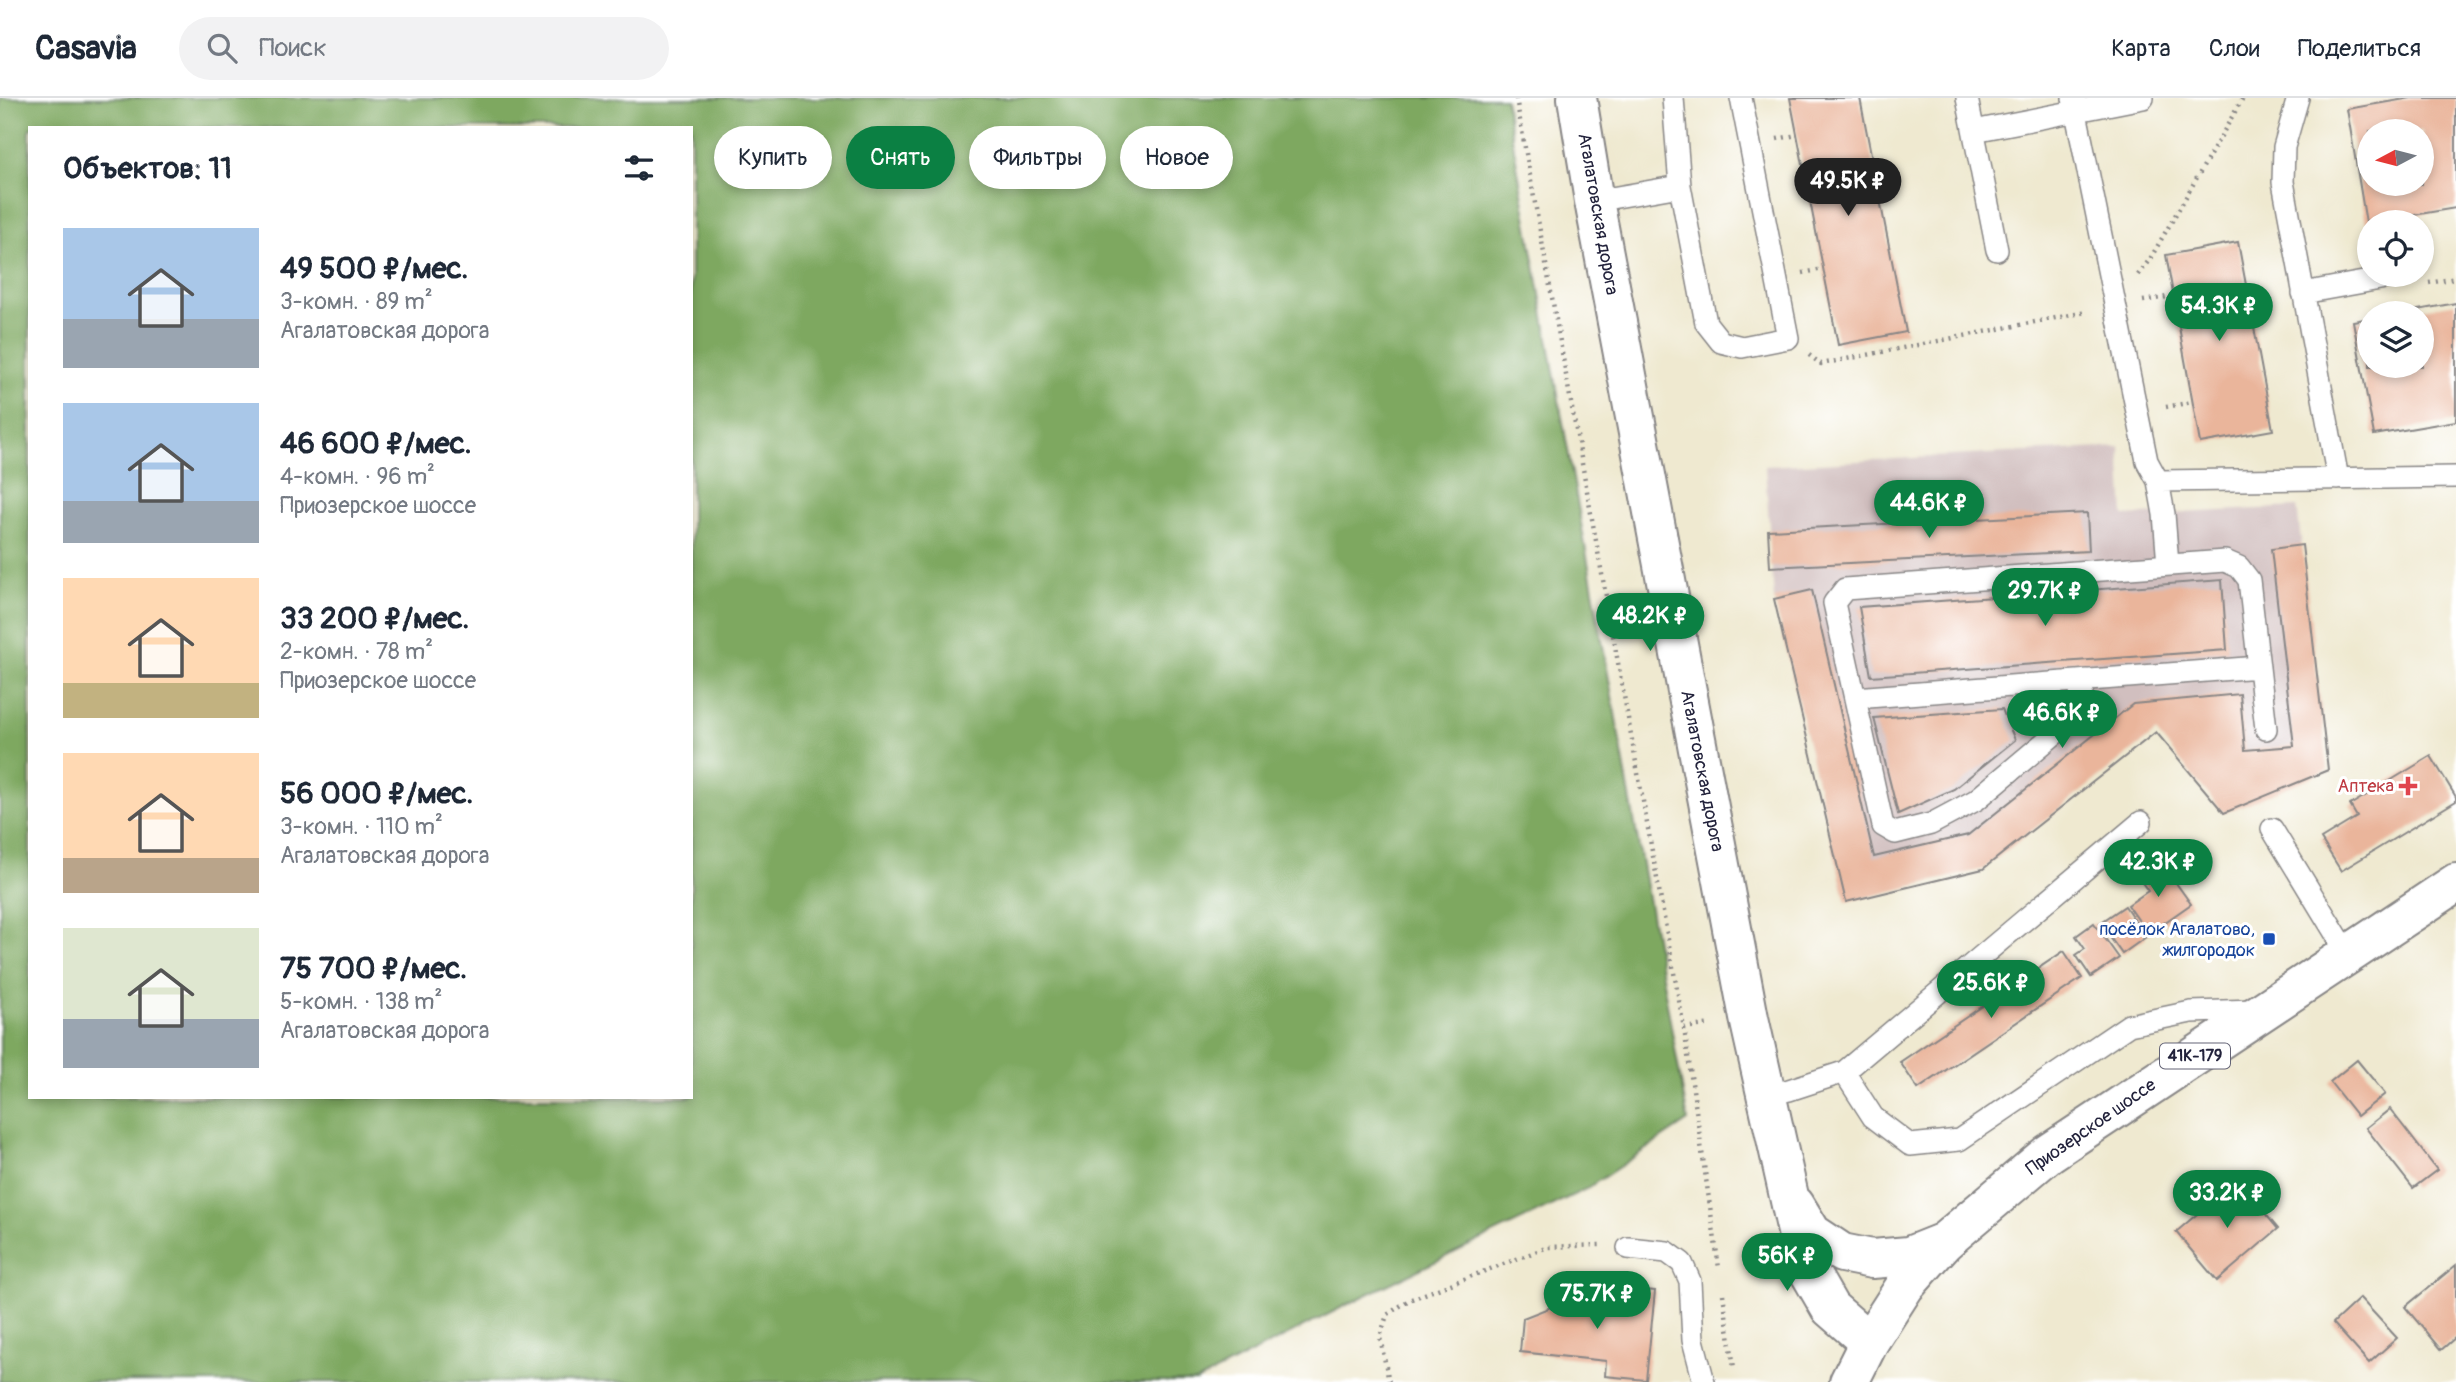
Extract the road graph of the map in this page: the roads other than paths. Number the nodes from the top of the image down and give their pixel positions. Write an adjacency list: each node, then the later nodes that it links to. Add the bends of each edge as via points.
1 (1577, 98): 10 (main road, Агалатовская дорога)
2 (1673, 98): 9 (lane)
3 (1741, 98): 9 (lane, via 1788,338 1742,347 1721,342 1706,323)
4 (1967, 98): 8 (lane)
5 (2143, 98): 7 (lane)
6 (2298, 98): 13 (lane, via 2284,147 2283,182)
7 (2075, 105): 8 (lane); 16 (lane, via 2147,461)
8 (1974, 131): 11 (lane)
9 (1680, 186): 10 (lane)
10 (1594, 201): 28 (main road, Агалатовская дорога)
11 (1997, 250)
12 (2357, 283): 13 (lane)
13 (2303, 293): 15 (lane)
14 (2456, 477): 15 (lane)
15 (2338, 479): 16 (lane)
16 (2158, 481): 17 (lane)
17 (2168, 565): 18 (lane, via 2225,561 2239,567 2249,580); 20 (lane, via 1845,589 1834,603)
18 (2259, 667): 19 (lane); 21 (lane)
19 (2086, 680): 20 (lane); 20 (lane, via 2070,721 1976,800 1931,824 1895,833 1883,826)
20 (1855, 698)
21 (2266, 729)
22 (2141, 822): 27 (lane)
23 (2272, 829): 25 (lane)
24 (2456, 883): 25 (main road, Приозерское шоссе / 41К-179)
25 (2348, 954): 26 (main road, Приозерское шоссе / 41К-179)
26 (2264, 1010): 27 (lane, via 2191,1012 2129,1025 1959,1140 1910,1145 1872,1117); 30 (main road, Приозерское шоссе / 41К-179, via 2048,1154)
27 (1844, 1072): 28 (lane)
28 (1766, 1095): 29 (main road, Агалатовская дорога)
29 (1788, 1195): 30 (main road, via 1812,1233 1842,1253 1872,1259 1909,1256); 32 (main road, Агалатовская дорога, via 1804,1263 1830,1308)
30 (1944, 1242): 32 (main road, 41К-179, via 1905,1286)
31 (1628, 1248): 33 (lane, via 1667,1252 1682,1262 1690,1281 1693,1340)
32 (1868, 1342): 34 (main road, 41К-179)
33 (1704, 1382)
34 (1849, 1382)

